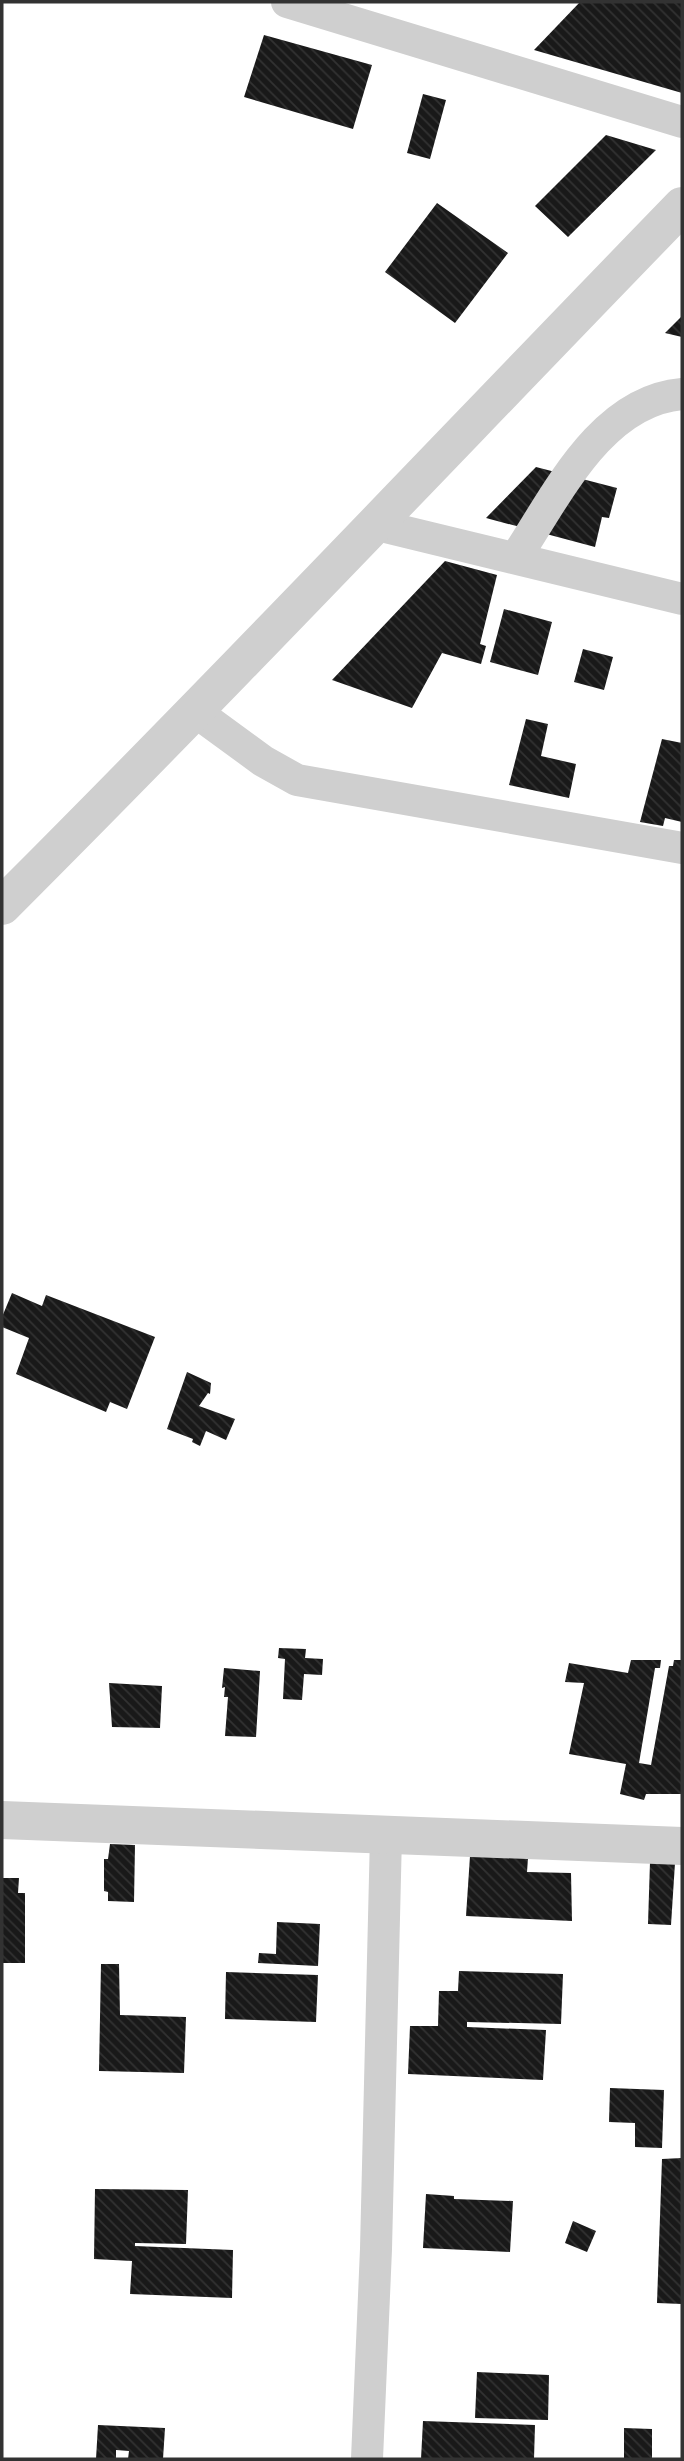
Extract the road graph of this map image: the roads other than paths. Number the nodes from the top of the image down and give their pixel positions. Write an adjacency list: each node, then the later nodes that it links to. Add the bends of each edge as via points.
1 (287, 2): 2 (street)
2 (682, 122)
3 (682, 206): 5 (street)
4 (682, 394): 6 (street, via 622,415 580,460)
5 (373, 524): 6 (street); 8 (street)
6 (516, 557): 7 (street)
7 (682, 599)
8 (196, 712): 9 (street, via 297,780); 10 (street)
9 (682, 848)
10 (2, 906)
11 (2, 1820): 12 (street)
12 (386, 1835): 13 (street); 14 (street)
13 (682, 1846)
14 (367, 2459)

